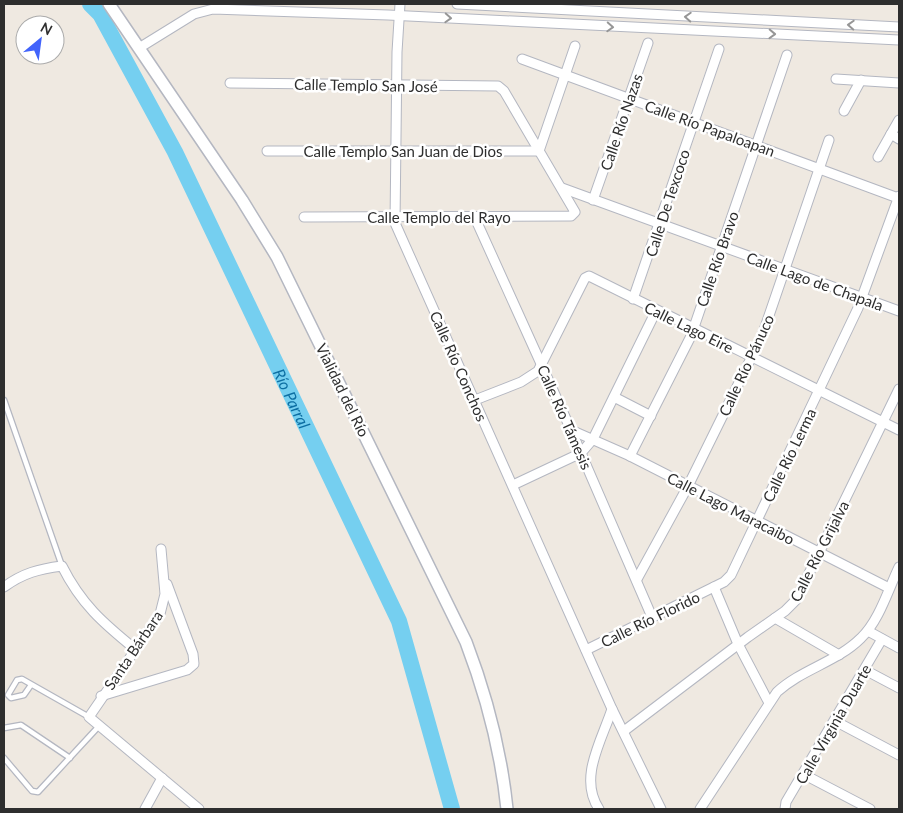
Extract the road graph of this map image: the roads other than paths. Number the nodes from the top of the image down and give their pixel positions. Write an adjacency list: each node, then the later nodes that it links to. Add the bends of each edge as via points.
1 (109, 4): 9 (main road, Vialidad del Río)
2 (400, 4): 4 (street, Calle Río Conchos)
3 (457, 4): 5 (street, one-way to 3)
4 (399, 15): 6 (street, one-way to 6); 9 (street, via 213,9 194,14); 18 (street, Calle Río Conchos)
5 (899, 27)
6 (899, 40)
7 (648, 43): 19 (street, Calle Río Nazas)
8 (575, 46): 13 (street)
9 (139, 48): 98 (main road, Vialidad del Río, via 277,257 466,642 485,696 500,757)
10 (719, 49): 22 (street, Calle De Texcoco)
11 (787, 56): 25 (street, Calle Río Bravo)
12 (522, 59): 13 (street, Calle Río Papaloapan)
13 (565, 75): 19 (street, Calle Río Papaloapan); 28 (street)
14 (836, 79): 15 (street)
15 (861, 80): 17 (street); 20 (street)
16 (230, 83): 18 (street, Calle Templo San José)
17 (899, 83)
18 (396, 85): 27 (street, Calle Río Conchos); 28 (street, Calle Templo San José, via 501,88)
19 (629, 98): 22 (street, Calle Río Papaloapan); 33 (street, Calle Río Nazas)
20 (844, 111)
21 (899, 120): 23 (street)
22 (694, 122): 25 (street, Calle Río Papaloapan); 37 (street, Calle De Texcoco)
23 (895, 136): 29 (street)
24 (829, 140): 30 (street, Calle Río Pánuco)
25 (756, 145): 30 (street, Calle Río Papaloapan); 38 (street, Calle Río Bravo)
26 (267, 151): 27 (street, Calle Templo San Juan de Dios)
27 (395, 151): 28 (street, Calle Templo San Juan de Dios); 35 (street, Calle Río Conchos)
28 (539, 151): 31 (street)
29 (878, 157)
30 (819, 169): 32 (street, Calle Río Papaloapan); 39 (street, Calle Río Pánuco)
31 (562, 188): 33 (street, Calle Lago de Chapala); 36 (street, Calle Templo del Rayo, via 574,210 571,216)
32 (899, 197): 40 (street, Calle Río Lerma)
33 (593, 200): 37 (street, Calle Lago de Chapala)
34 (304, 217): 35 (street, Calle Templo del Rayo)
35 (394, 218): 36 (street, Calle Templo del Rayo); 51 (street, Calle Río Conchos)
36 (475, 218): 46 (street, Calle Río Támesis)
37 (660, 225): 38 (street, Calle Lago de Chapala); 41 (street, Calle De Texcoco)
38 (720, 247): 39 (street, Calle Lago de Chapala); 44 (street, Calle Río Bravo)
39 (785, 269): 40 (street, Calle Lago de Chapala); 45 (street, Calle Río Pánuco)
40 (862, 297): 43 (street, Calle Lago de Chapala); 48 (street, Calle Río Lerma)
41 (633, 299): 42 (street, Calle Lago Eire); 46 (street, Calle Lago Eire, via 587,276)
42 (656, 310): 44 (street, Calle Lago Eire); 49 (street)
43 (899, 311)
44 (693, 329): 45 (street, Calle Lago Eire); 52 (street, Calle Río Bravo)
45 (752, 358): 48 (street, Calle Lago Eire); 60 (street, Calle Río Pánuco)
46 (542, 366): 51 (street, via 521,382); 54 (street, Calle Río Támesis)
47 (899, 389): 53 (street, Calle Río Grijalva)
48 (820, 390): 53 (street, Calle Lago Eire); 61 (street, Calle Río Lerma)
49 (614, 397): 52 (street); 56 (street)
50 (4, 400): 64 (lane)
51 (475, 400): 59 (street, Calle Río Conchos)
52 (652, 416): 58 (street, Calle Río Bravo)
53 (884, 422): 55 (street, Calle Lago Eire); 63 (street, Calle Río Grijalva)
54 (571, 430): 56 (street, Calle Lago Maracaibo); 57 (street, Calle Río Támesis)
55 (899, 430)
56 (593, 439): 57 (street); 58 (street, Calle Lago Maracaibo)
57 (581, 454): 59 (street); 67 (street, Calle Río Támesis)
58 (630, 456): 60 (street, Calle Lago Maracaibo)
59 (512, 485): 78 (street, Calle Río Conchos)
60 (688, 486): 61 (street, Calle Lago Maracaibo); 67 (street, Calle Río Pánuco)
61 (757, 522): 63 (street, Calle Lago Maracaibo); 69 (street, Calle Río Lerma, via 731,575)
62 (161, 549): 66 (street, Santa Bárbara)
63 (819, 553): 70 (street, Calle Lago Maracaibo); 72 (street, Calle Río Grijalva, via 796,600)
64 (62, 566): 68 (street, via 34,570); 77 (street, via 90,611)
65 (899, 567): 70 (street)
66 (164, 577): 77 (street, Santa Bárbara, via 165,594 160,614); 83 (street, via 194,664 187,670)
67 (637, 579): 71 (street, Calle Río Támesis)
68 (4, 587)
69 (714, 587): 71 (street, Calle Río Florido); 75 (street)
70 (889, 588): 73 (street)
71 (652, 617): 78 (street, Calle Río Florido)
72 (775, 618): 75 (street, Calle Río Grijalva); 79 (street)
73 (868, 631): 74 (street); 79 (street)
74 (882, 639): 76 (street); 80 (street, Calle Virginia Duarte)
75 (738, 644): 84 (street); 90 (street, Calle Río Grijalva)
76 (899, 648)
77 (135, 649): 83 (street, Santa Bárbara)
78 (586, 650): 85 (street, Calle Río Conchos)
79 (838, 654): 84 (street, via 786,684)
80 (865, 670): 82 (street); 87 (street, Calle Virginia Duarte)
81 (31, 684): 81 (lane, via 22,695 11,698 8,695 19,679); 86 (lane)
82 (899, 688)
83 (101, 696): 86 (street, Santa Bárbara)
84 (769, 703): 101 (street)
85 (612, 709): 90 (street, Calle Río Conchos); 99 (street, via 590,776 592,792)
86 (89, 717): 88 (street)
87 (835, 721): 91 (street); 94 (street, Calle Virginia Duarte)
88 (100, 725): 93 (lane); 95 (street)
89 (4, 728): 93 (lane, via 21,725)
90 (624, 731): 100 (street, Calle Río Conchos)
91 (899, 755)
92 (4, 758): 93 (lane, via 32,791 38,792)
93 (70, 758)
94 (803, 774): 102 (street, Calle Virginia Duarte); 103 (street)
95 (162, 778): 96 (street); 97 (street)
96 (145, 809)
97 (199, 809)
98 (507, 809)
99 (600, 809)
100 (661, 809)
101 (700, 809)
102 (785, 809)
103 (870, 809)

